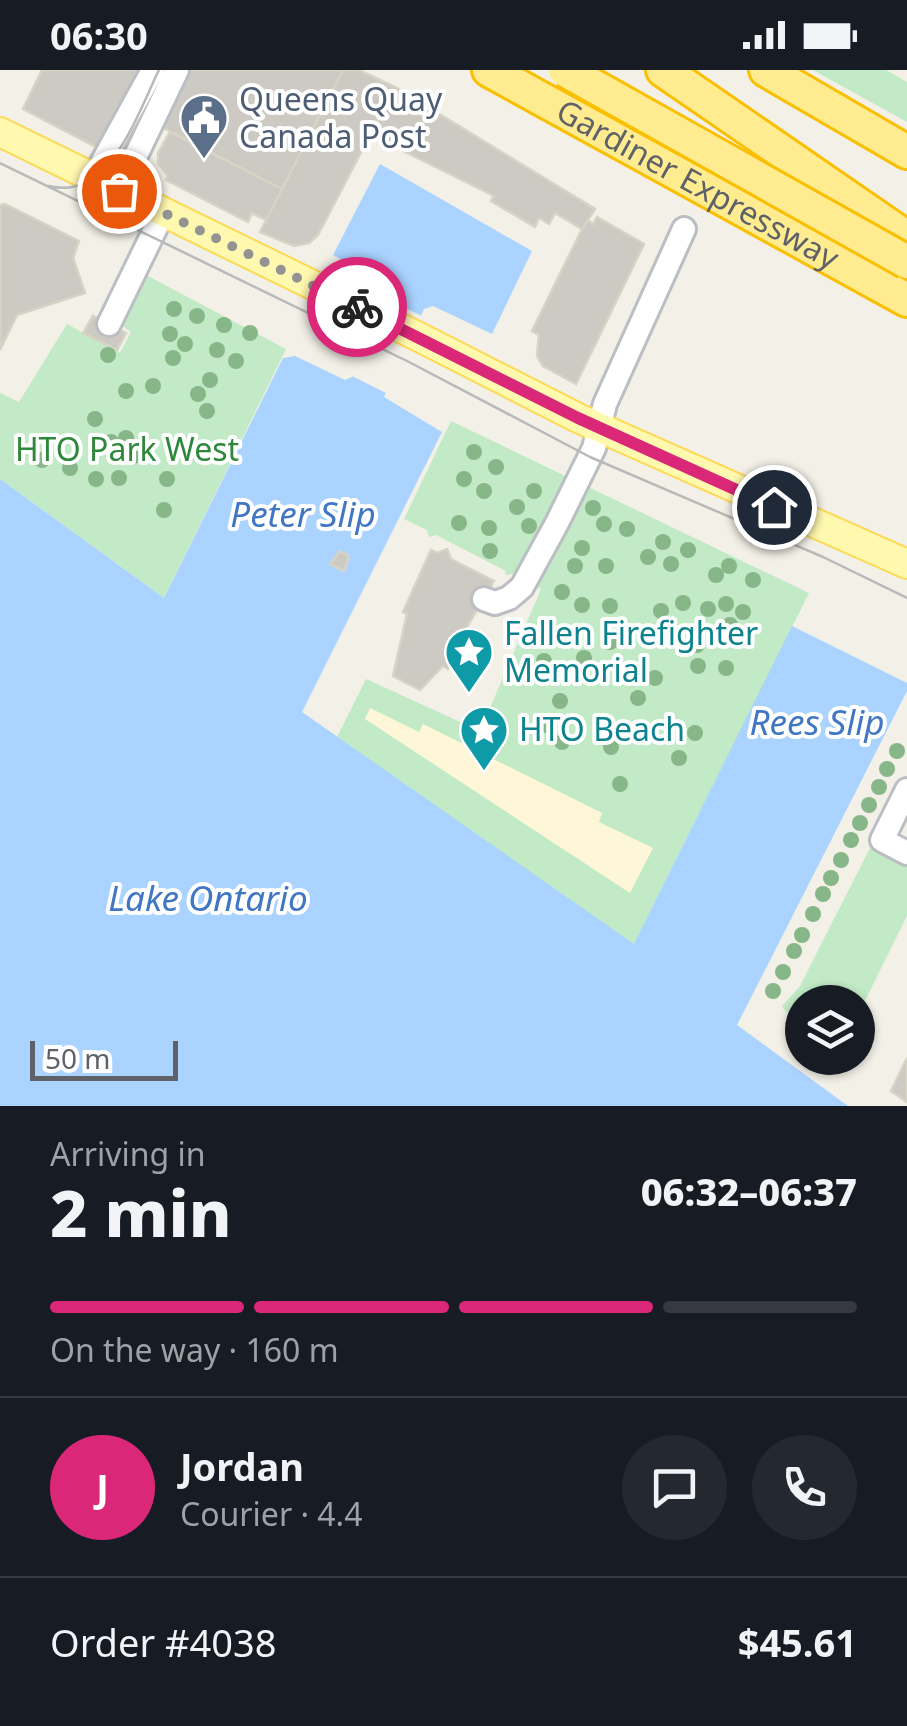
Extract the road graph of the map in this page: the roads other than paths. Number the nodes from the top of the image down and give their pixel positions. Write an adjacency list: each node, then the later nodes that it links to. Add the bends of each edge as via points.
1 (153, 70): 10 (lane)
2 (177, 70): 10 (lane)
3 (489, 70): 17 (highway, Gardiner Expressway)
4 (516, 70): 14 (highway)
5 (565, 70): 16 (highway, Gardiner Expressway, bridge)
6 (663, 70): 13 (highway)
7 (766, 70): 9 (highway)
8 (0, 132): 10 (main road)
9 (907, 152)
10 (106, 185): 11 (main road)
11 (163, 213): 18 (lane); 19 (main road)
12 (684, 229): 19 (lane)
13 (907, 238)
14 (841, 251): 15 (highway); 17 (highway)
15 (907, 251)
16 (907, 262)
17 (907, 299)
18 (109, 324)
19 (596, 427): 20 (main road); 21 (lane, via 594,448 522,587 496,603)
20 (907, 564)
21 (484, 600)
22 (907, 790): 23 (lane, via 882,840)
23 (907, 852)

